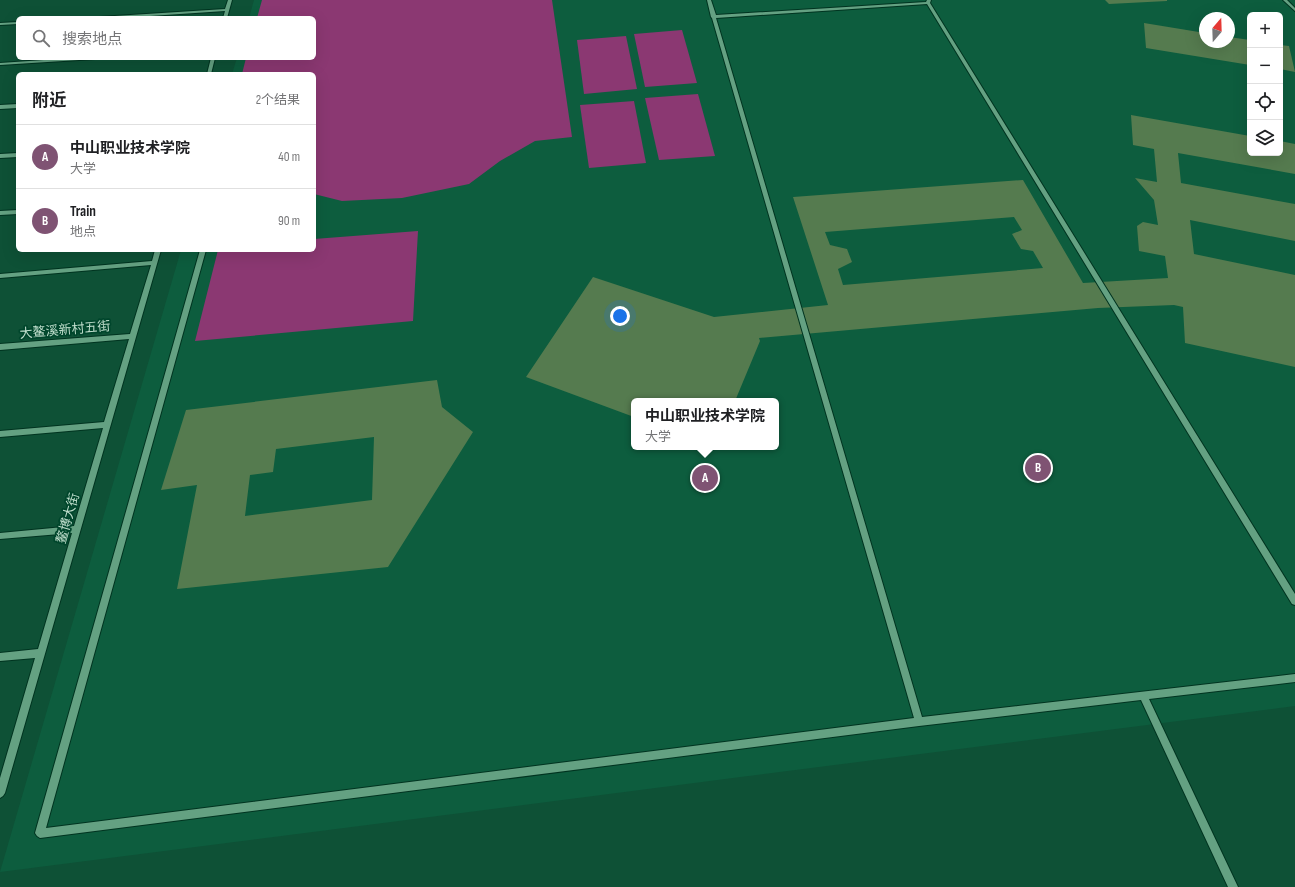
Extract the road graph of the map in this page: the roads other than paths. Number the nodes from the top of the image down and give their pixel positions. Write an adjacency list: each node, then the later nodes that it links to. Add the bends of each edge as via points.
1 (230, 0): 5 (street)
2 (709, 0): 9 (street)
3 (1285, 0): 6 (street)
4 (929, 2): 9 (street); 32 (street)
5 (227, 10): 7 (street); 8 (street)
6 (1295, 10)
7 (131, 16)
8 (226, 16)
9 (714, 17): 37 (street)
10 (16, 23): 11 (street)
11 (0, 24)
12 (63, 60): 14 (street)
13 (212, 60): 15 (street)
14 (0, 64)
15 (210, 72)
16 (16, 106): 17 (street)
17 (0, 107)
18 (16, 155): 19 (street)
19 (0, 156)
20 (16, 212): 21 (street)
21 (0, 213)
22 (157, 252): 24 (street, 鳌博大街)
23 (202, 252): 37 (street, via 40,833)
24 (154, 264): 25 (street); 26 (street, 鳌博大街)
25 (0, 276)
26 (133, 336): 27 (street, 大鳌溪新村五街); 28 (street, 鳌博大街)
27 (0, 347)
28 (107, 425): 29 (street); 30 (street, 鳌博大街)
29 (0, 434)
30 (77, 529): 31 (street); 33 (street, 鳌博大街)
31 (0, 536)
32 (1295, 601)
33 (41, 653): 34 (street); 38 (street, 鳌博大街)
34 (0, 657)
35 (1295, 678): 36 (street)
36 (1143, 695): 37 (street); 39 (street)
37 (919, 722)
38 (0, 791)
39 (1233, 887)

